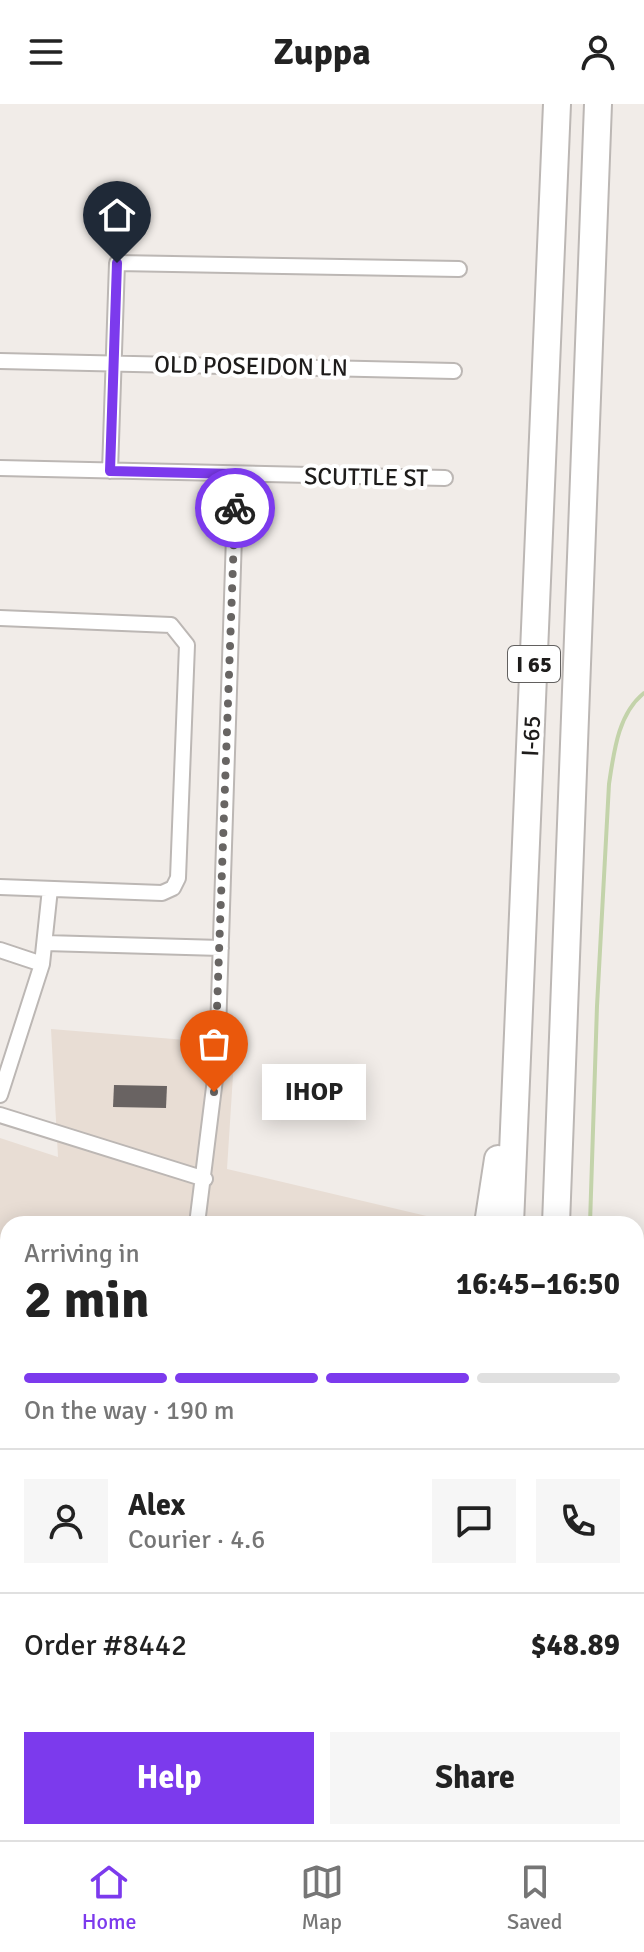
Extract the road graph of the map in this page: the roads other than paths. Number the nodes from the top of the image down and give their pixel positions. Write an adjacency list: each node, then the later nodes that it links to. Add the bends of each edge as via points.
1 (557, 104): 18 (highway, I-65 / I 65)
2 (598, 104): 26 (highway, I 65)
3 (459, 269): 5 (street, via 117,263)
4 (0, 361): 5 (street, OLD POSEIDON LN)
5 (114, 363): 6 (street, OLD POSEIDON LN); 8 (street)
6 (454, 371)
7 (0, 468): 8 (street, SCUTTLE ST)
8 (110, 471): 9 (street, SCUTTLE ST)
9 (236, 474): 10 (street, SCUTTLE ST); 15 (street)
10 (445, 478)
11 (0, 618): 13 (street, via 171,625 187,645 178,878 173,888 162,893)
12 (0, 887): 13 (street)
13 (50, 889): 14 (street)
14 (45, 943): 15 (street); 17 (street)
15 (221, 948): 22 (street)
16 (0, 950): 17 (street)
17 (42, 964): 19 (street)
18 (516, 1048): 24 (highway); 25 (highway, I-65 / I 65)
19 (6, 1053): 20 (street)
20 (0, 1095)
21 (0, 1115): 22 (street)
22 (205, 1179): 23 (street)
23 (198, 1216)
24 (489, 1216)
25 (510, 1216)
26 (557, 1216)

